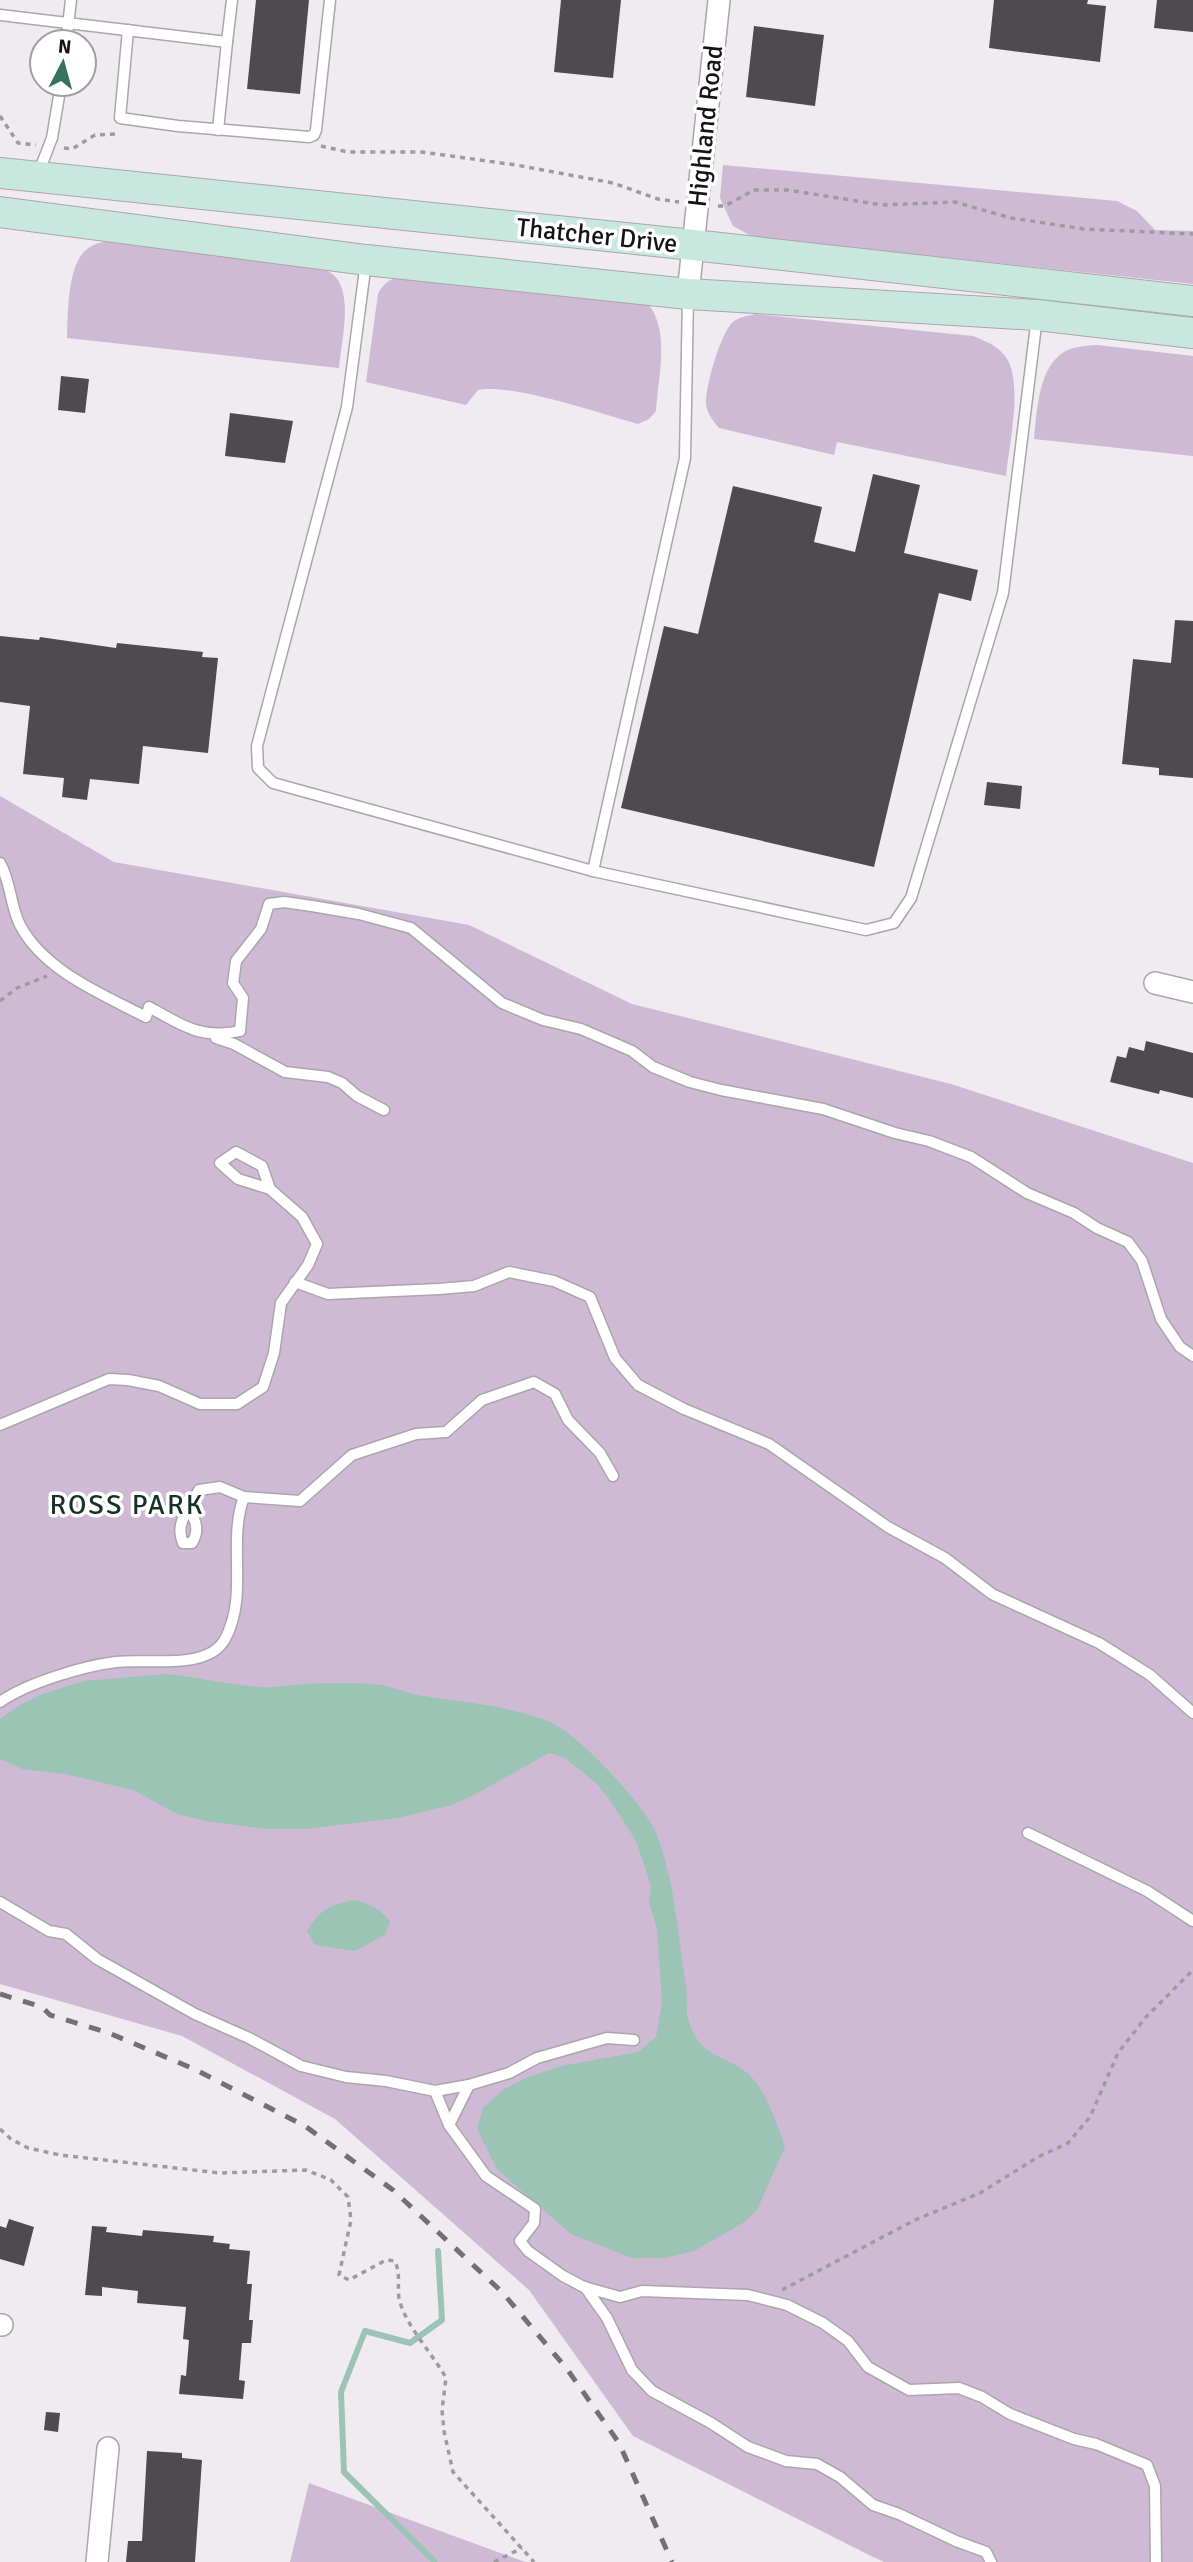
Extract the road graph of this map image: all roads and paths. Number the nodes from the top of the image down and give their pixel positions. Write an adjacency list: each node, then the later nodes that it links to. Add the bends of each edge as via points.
1 (71, 0): 6 (lane)
2 (232, 0): 9 (lane)
3 (330, 0): 12 (lane, via 314,135)
4 (719, 0): 18 (street, Highland Road)
5 (0, 16): 6 (lane)
6 (69, 22): 7 (lane); 8 (lane)
7 (68, 28)
8 (128, 30): 9 (lane); 12 (lane, via 120,118)
9 (227, 43): 12 (lane)
10 (59, 98): 15 (lane)
11 (0, 116): 15 (path, via 18,143)
12 (218, 130)
13 (123, 133): 15 (path, via 95,135 72,149)
14 (313, 145): 18 (path, via 348,152 422,152 516,165)
15 (50, 146): 17 (lane)
16 (0, 173): 17 (main road, Thatcher Drive)
17 (37, 176): 21 (main road, Thatcher Drive)
18 (696, 204): 20 (path, via 725,206 754,190 788,190 882,205 955,202 1011,218 1084,229); 21 (street, Highland Road)
19 (0, 212): 22 (main road, Thatcher Drive)
20 (1193, 234)
21 (693, 245): 23 (street, Highland Road); 24 (main road, Thatcher Drive)
22 (366, 260): 23 (main road, Thatcher Drive); 28 (lane, via 347,407 257,746 258,768 273,783)
23 (688, 293): 25 (main road, Thatcher Drive); 28 (lane, via 685,458)
24 (1193, 301)
25 (1037, 315): 26 (main road, Thatcher Drive); 28 (lane, via 1003,593 911,898 894,923 866,930)
26 (1193, 333)
27 (0, 863): 29 (lane, via 20,923 33,945)
28 (593, 871)
29 (64, 970): 32 (path, via 17,988); 33 (lane, via 146,1017 149,1007)
30 (1155, 983): 31 (street)
31 (1193, 992)
32 (0, 1001)
33 (205, 1034): 34 (lane, via 285,1072 328,1077); 37 (lane, via 240,1031 243,998 233,983 236,961 261,929 270,904 335,910 411,928 502,1003 581,1029 690,1082 823,1109 971,1157 1027,1193 1128,1242 1142,1261 1161,1319 1180,1347)
34 (384, 1110)
35 (270, 1189): 36 (lane, via 302,1217 317,1244)
36 (295, 1282): 38 (lane, via 281,1303 274,1353 263,1387 237,1404 201,1404 159,1386 109,1379); 43 (lane, via 328,1294 439,1289 474,1286 509,1272 554,1281 590,1297 615,1358 638,1385 769,1444 888,1527 945,1558 992,1594 1099,1643 1150,1675)
37 (1193, 1356)
38 (0, 1425)
39 (613, 1476): 40 (lane, via 600,1454 568,1420 555,1394 534,1382 482,1400 446,1432 416,1434 352,1455 300,1501)
40 (244, 1497): 41 (lane, via 220,1487 199,1490); 42 (lane, via 238,1514 236,1606 215,1653 194,1660 114,1662 45,1681)
41 (189, 1510)
42 (0, 1702)
43 (1193, 1713)
44 (1028, 1833): 46 (lane, via 1147,1891)
45 (0, 1902): 50 (lane, via 49,1931 66,1934 97,1959 195,2014 301,2066)
46 (1193, 1921)
47 (1193, 1970): 54 (path, via 1118,2053 1090,2117 1068,2143 980,2193 915,2220)
48 (634, 2040): 49 (lane, via 607,2038 537,2058 509,2073)
49 (469, 2085): 50 (lane); 51 (lane)
50 (435, 2091): 51 (lane)
51 (449, 2125): 53 (lane, via 486,2176 535,2209 534,2223 520,2241 545,2265)
52 (0, 2129): 56 (path, via 28,2148 60,2155 220,2173 306,2170 331,2180 348,2197 351,2221 339,2275 349,2280 386,2260 395,2260 400,2273 399,2298 446,2378 442,2410 453,2472)
53 (584, 2287): 54 (lane, via 620,2297 642,2291); 60 (lane, via 607,2318 632,2370 652,2391 748,2447 786,2461 817,2464 873,2505 986,2552)
54 (765, 2299): 61 (lane, via 823,2323 848,2341 868,2367 909,2390 960,2388 1010,2414 1147,2465 1155,2486)
55 (108, 2448): 57 (street)
56 (522, 2549): 58 (path); 59 (path)
57 (97, 2562)
58 (494, 2562)
59 (534, 2562)
60 (992, 2562)
61 (1156, 2562)

